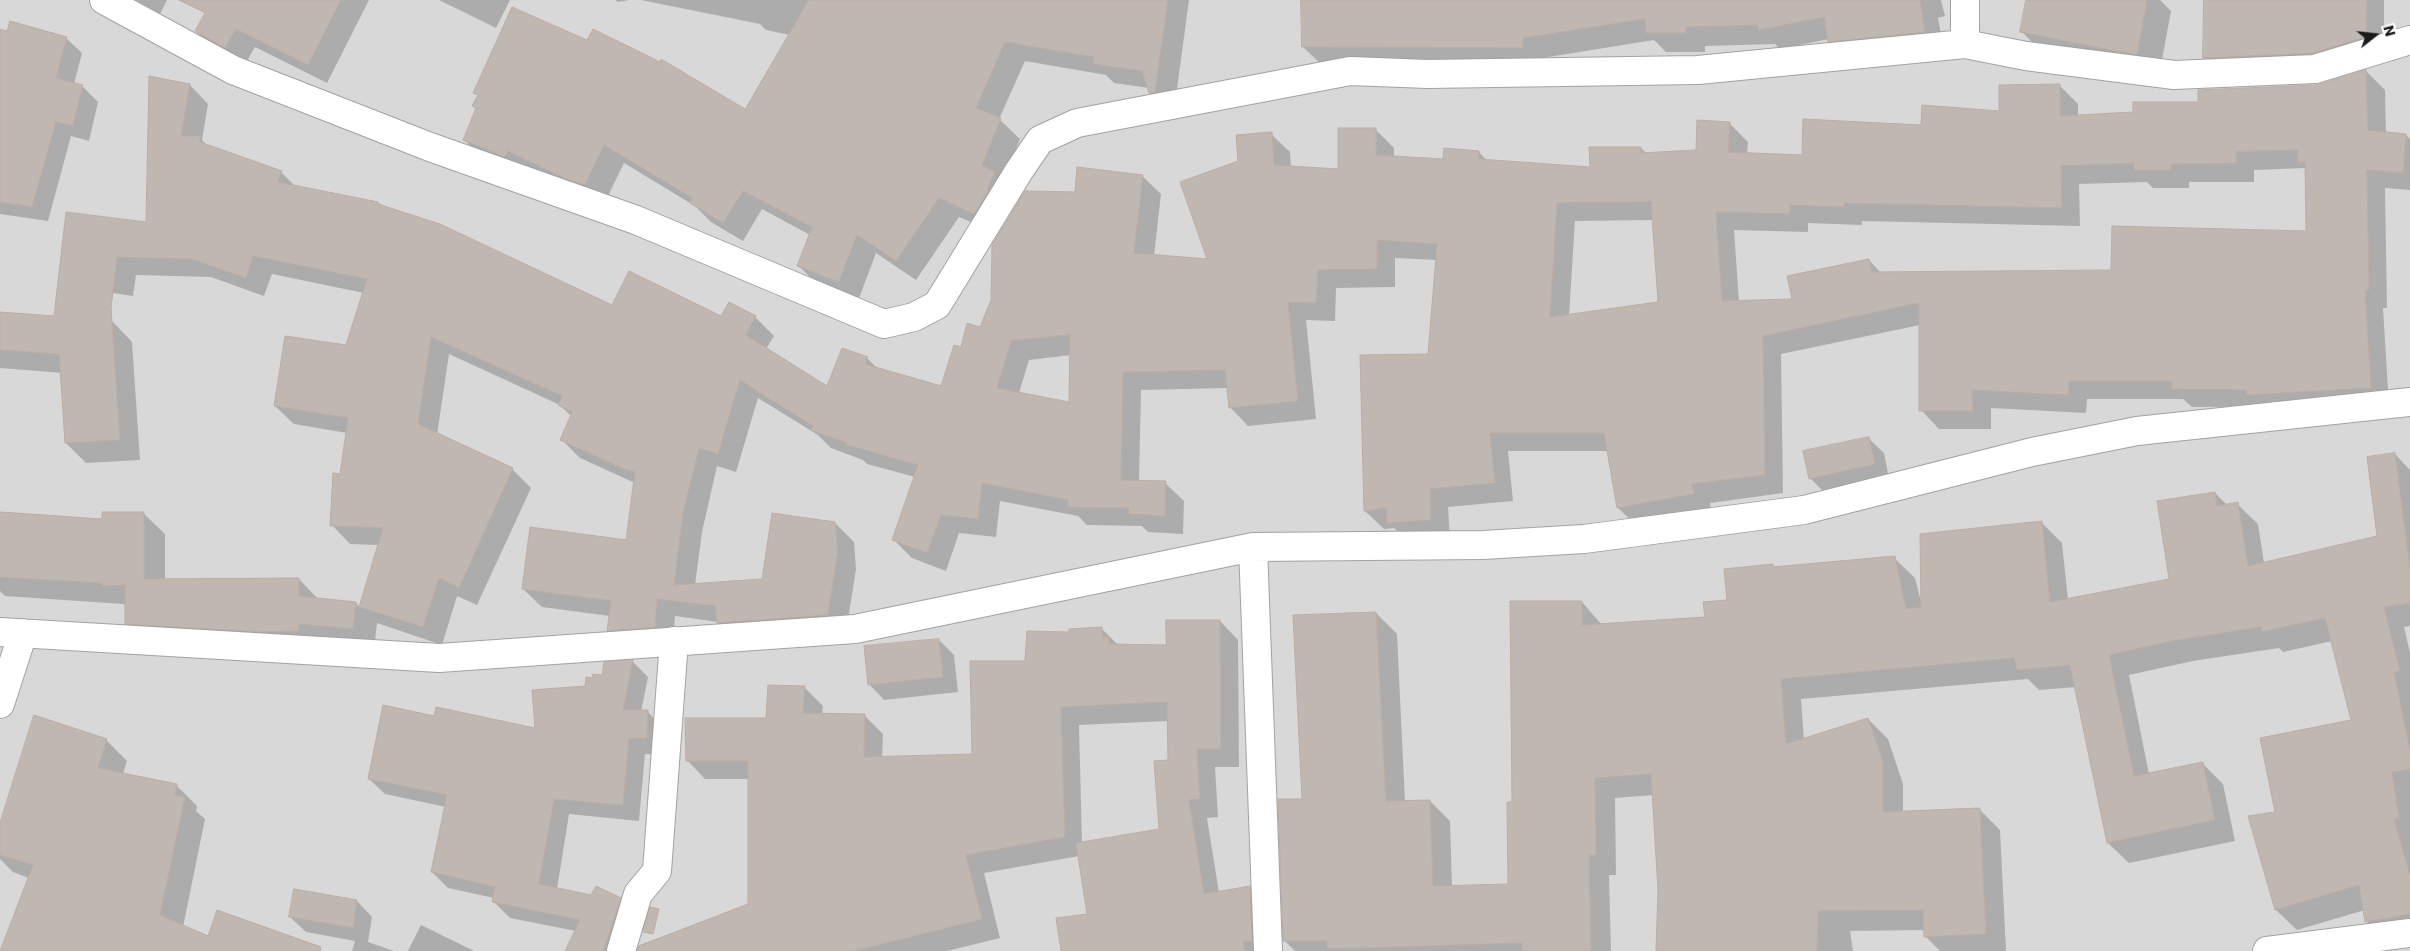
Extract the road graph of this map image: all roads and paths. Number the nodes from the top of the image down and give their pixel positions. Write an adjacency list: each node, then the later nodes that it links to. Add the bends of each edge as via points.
1 (104, 0): 4 (street, via 233,70 430,147 636,220 884,324 914,317 937,305 1040,140 1077,123 1350,71 1428,74 1698,70)
2 (1966, 0): 4 (street)
3 (2410, 40): 4 (street, via 2315,69 2174,75 2026,56)
4 (1965, 44)
5 (2410, 402): 6 (street, via 2137,432 2032,452 1804,510 1584,539 1483,545)
6 (1253, 547): 8 (street, via 855,629); 12 (street)
7 (11, 633): 8 (street, via 439,658); 9 (street)
8 (674, 641): 11 (street, via 658,871 638,894)
9 (0, 704)
10 (2410, 933): 13 (street)
11 (621, 951)
12 (1268, 951)
13 (2267, 951)

